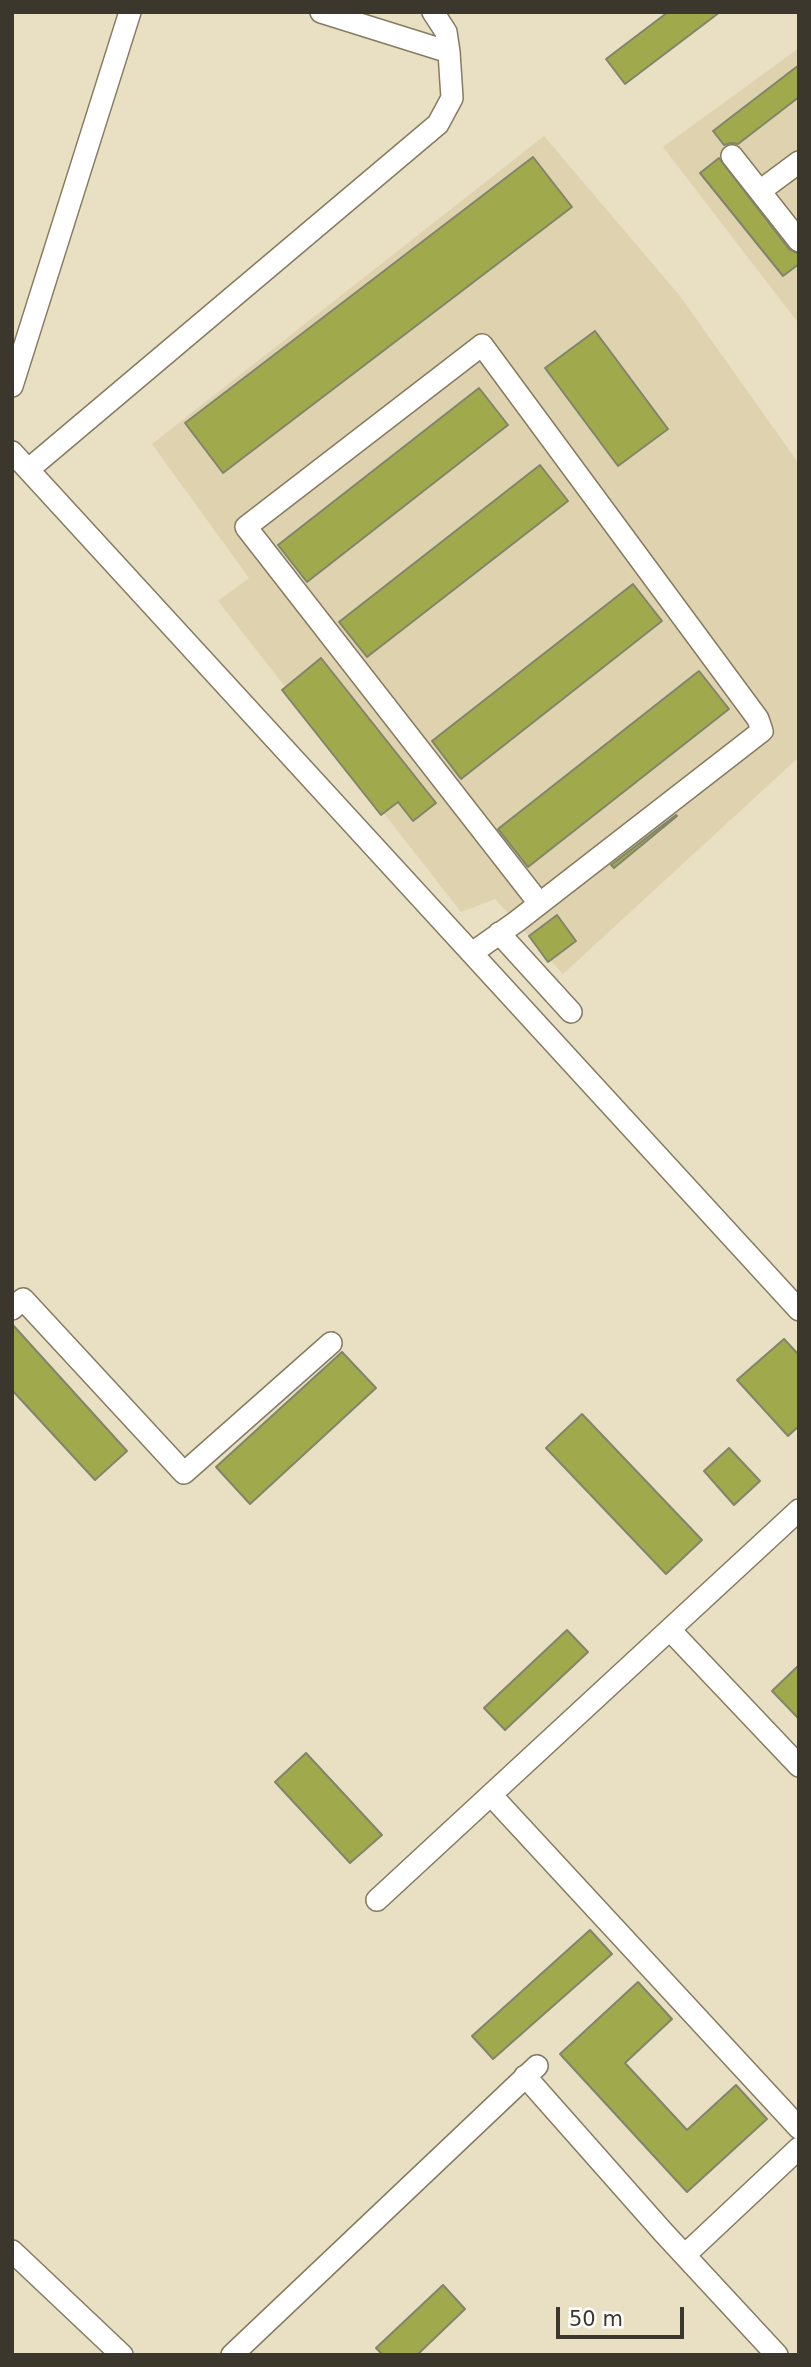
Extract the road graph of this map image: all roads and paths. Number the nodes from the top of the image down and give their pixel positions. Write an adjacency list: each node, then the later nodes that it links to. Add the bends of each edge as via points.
1 (130, 12): 9 (street)
2 (321, 12): 4 (street)
3 (433, 12): 4 (street, via 446,32)
4 (449, 52): 11 (street, via 452,98 438,124)
5 (732, 156): 7 (street)
6 (799, 162): 7 (street)
7 (760, 191): 8 (street)
8 (799, 241)
9 (12, 386)
10 (12, 452): 11 (street)
11 (29, 469): 14 (street)
12 (539, 904): 12 (street, via 246,527 482,345 758,719 762,731); 13 (street)
13 (499, 933): 14 (street); 15 (street)
14 (472, 953): 17 (street)
15 (571, 1012)
16 (12, 1309): 18 (street, via 23,1299 184,1473)
17 (799, 1310)
18 (331, 1343)
19 (799, 1510): 20 (street)
20 (670, 1630): 21 (street); 22 (street)
21 (799, 1766)
22 (492, 1795): 23 (street); 24 (street)
23 (377, 1900)
24 (799, 2128)
25 (799, 2148): 27 (street)
26 (12, 2251): 28 (street)
27 (685, 2255): 29 (street, via 531,2071); 30 (street)
28 (121, 2355)
29 (232, 2355)
30 (777, 2355)

